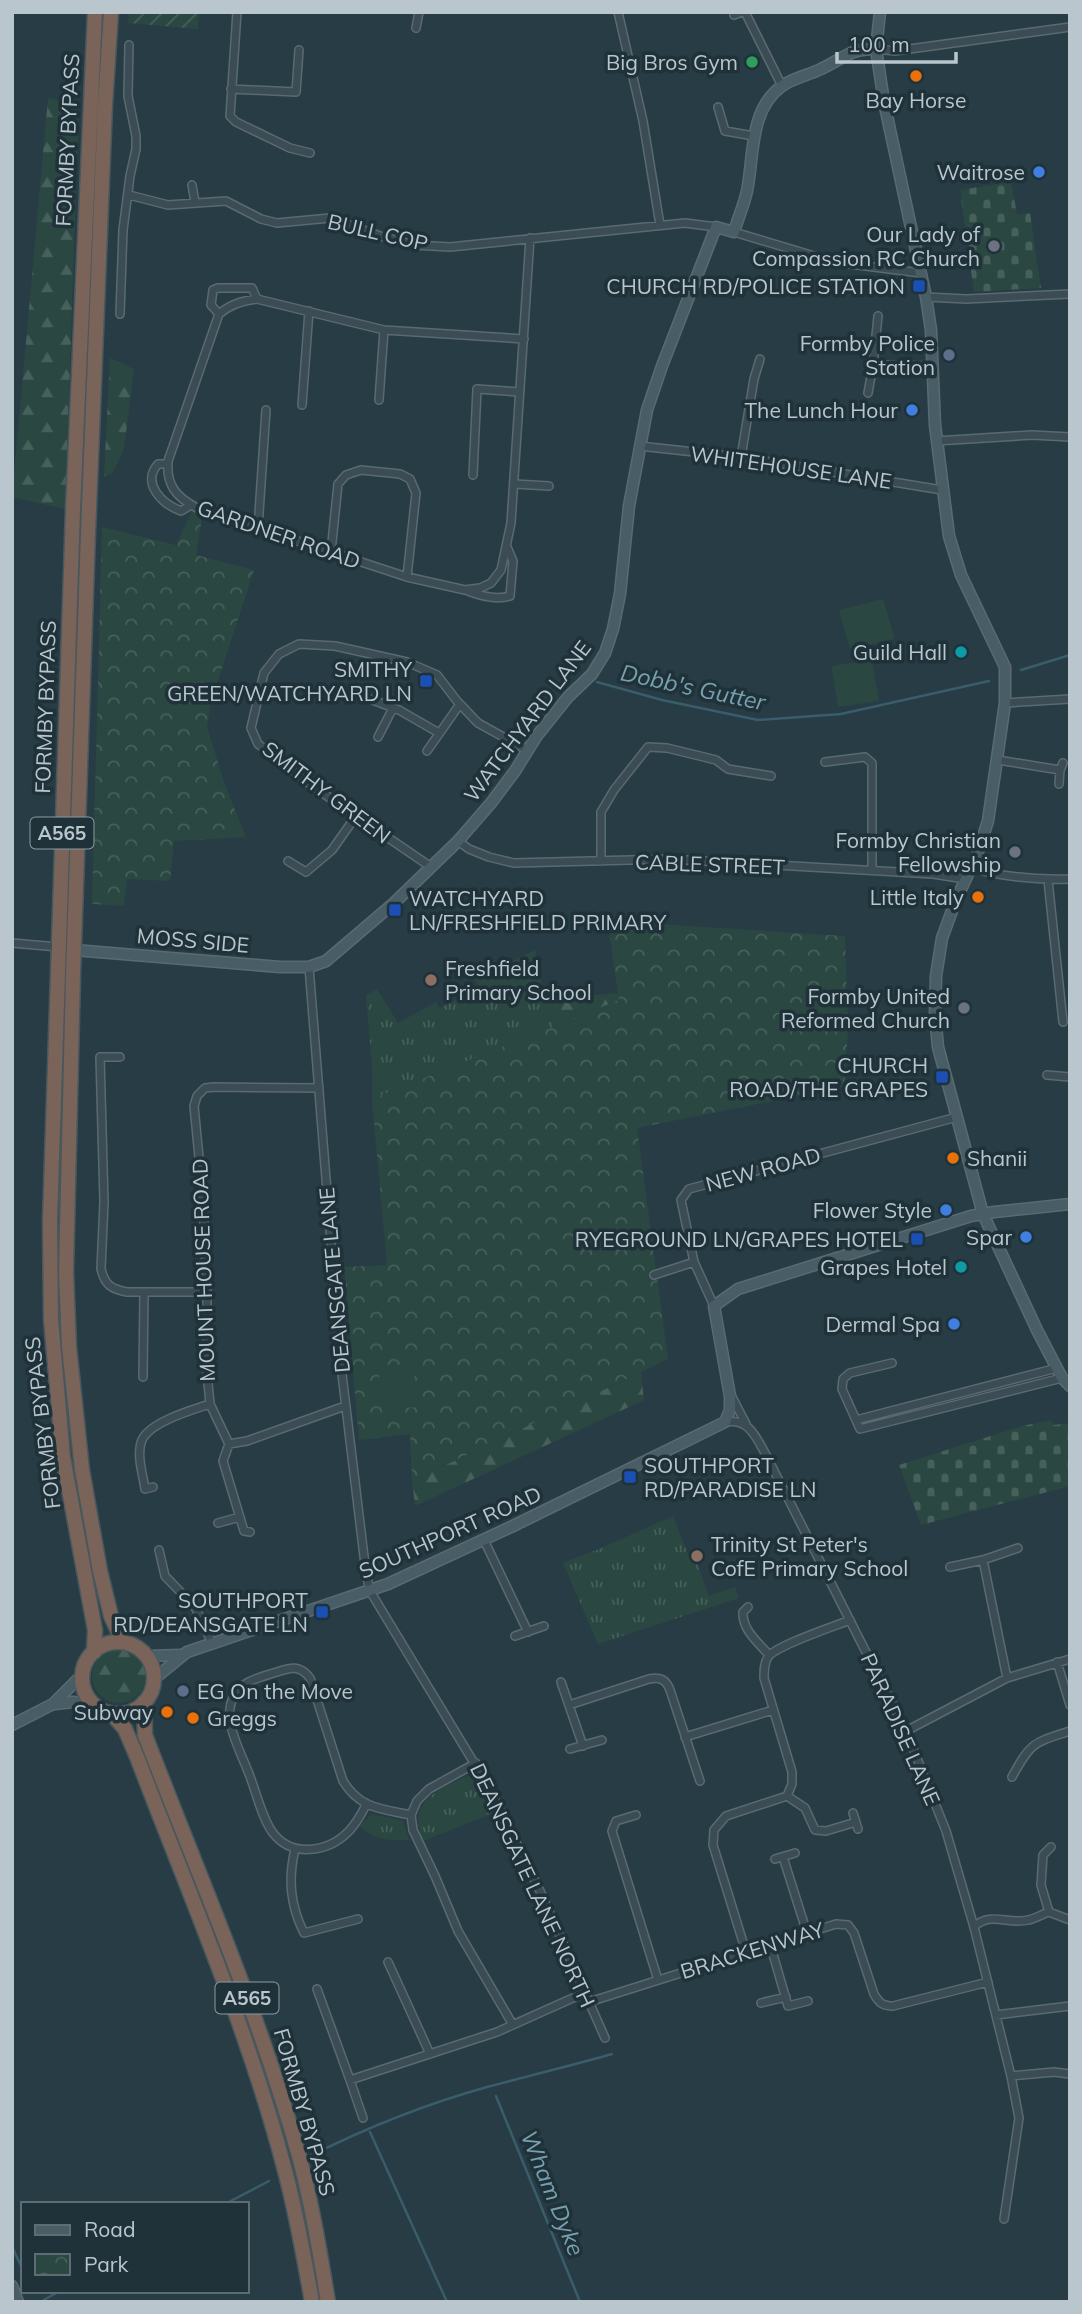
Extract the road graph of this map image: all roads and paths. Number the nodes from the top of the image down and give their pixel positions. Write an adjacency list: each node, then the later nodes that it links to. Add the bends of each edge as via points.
1 (95, 12): 82 (highway, FORMBY BYPASS / A565)
2 (111, 12): 83 (highway, FORMBY BYPASS / A565)
3 (237, 12): 14 (street)
4 (419, 12): 9 (street)
5 (618, 12): 21 (street)
6 (880, 12): 11 (main road)
7 (740, 13): 13 (street)
8 (1070, 27): 11 (street, via 895,51)
9 (416, 29)
10 (129, 45): 19 (street, via 128,96 136,136)
11 (876, 49): 13 (main road, via 845,54); 25 (main road)
12 (299, 50): 14 (street, via 296,92)
13 (782, 86): 16 (main road, via 769,99)
14 (231, 89): 17 (street, via 230,116 236,122)
15 (718, 107): 16 (street, via 725,131)
16 (754, 136): 23 (main road, via 747,191)
17 (310, 153)
18 (192, 185): 20 (street)
19 (129, 195): 20 (street, BULL COP, via 168,205); 30 (street)
20 (195, 202): 24 (street, BULL COP, via 226,201 277,223 330,218 414,245 450,247)
21 (660, 225): 22 (street, BULL COP); 24 (street, BULL COP)
22 (716, 227): 23 (main road); 45 (main road, WATCHYARD LANE, via 662,366)
23 (734, 232): 25 (street, via 834,262)
24 (530, 238): 34 (street, GARDNER ROAD)
25 (920, 273): 27 (main road)
26 (1070, 294): 27 (street)
27 (926, 297): 37 (main road)
28 (257, 299): 29 (street); 31 (street, via 234,304); 31 (street, via 252,288 218,288 211,305)
29 (309, 311): 33 (street); 41 (street)
30 (120, 313)
31 (219, 314): 47 (street)
32 (878, 316): 36 (street)
33 (384, 330): 34 (street); 40 (street)
34 (524, 339): 38 (street, GARDNER ROAD)
35 (761, 359): 46 (street)
36 (873, 365): 37 (street); 39 (street)
37 (933, 366): 44 (main road)
38 (519, 392): 48 (street, via 477,389); 49 (street, GARDNER ROAD)
39 (868, 393)
40 (379, 400)
41 (302, 405)
42 (266, 410): 53 (street)
43 (1070, 437): 44 (street)
44 (936, 440): 51 (main road)
45 (639, 446): 46 (street, WHITEHOUSE LANE); 65 (main road, WATCHYARD LANE, via 620,594 605,653)
46 (741, 457): 51 (street, WHITEHOUSE LANE)
47 (168, 464): 52 (street, GARDNER ROAD, via 171,488); 52 (street, via 155,466 154,487 165,503 176,509)
48 (472, 475)
49 (515, 485): 50 (street); 54 (street, GARDNER ROAD)
50 (550, 486)
51 (942, 490): 60 (main road, via 957,564 1005,667)
52 (191, 505): 53 (street, GARDNER ROAD)
53 (258, 528): 55 (street, GARDNER ROAD)
54 (507, 547): 57 (street, GARDNER ROAD, via 501,570 491,583); 57 (street, GARDNER ROAD, via 513,561 510,596 487,597)
55 (331, 552): 56 (street, GARDNER ROAD); 56 (street, via 338,484 346,475 361,470 400,474 410,479 416,493)
56 (407, 577): 57 (street, GARDNER ROAD)
57 (465, 590)
58 (354, 693): 62 (street)
59 (1070, 699): 60 (street)
60 (1005, 703): 67 (main road)
61 (460, 704): 63 (street); 65 (street, SMITHY GREEN, via 478,723); 71 (street, SMITHY GREEN, via 437,675 407,662 335,646 299,644 279,654 264,673 251,728 258,744)
62 (393, 708): 63 (street); 64 (street)
63 (439, 733): 66 (street)
64 (378, 737)
65 (527, 750): 72 (main road, WATCHYARD LANE)
66 (427, 751)
67 (998, 760): 70 (street, via 1062,767); 76 (main road, via 984,839)
68 (825, 762): 77 (street, via 865,757 872,763)
69 (771, 776): 74 (street, via 648,747 601,812)
70 (1059, 784)
71 (356, 816): 73 (street, via 332,850 306,872); 75 (street, SMITHY GREEN)
72 (458, 841): 74 (street, CABLE STREET, via 489,857 514,863); 75 (main road, WATCHYARD LANE)
73 (288, 861)
74 (601, 861): 77 (street, CABLE STREET, via 669,859)
75 (431, 867): 84 (main road, WATCHYARD LANE, via 351,941 326,961)
76 (971, 868): 78 (main road); 80 (street)
77 (872, 870): 78 (street, CABLE STREET)
78 (965, 879): 90 (main road, via 942,938 936,976 938,1047)
79 (1070, 879): 80 (street)
80 (1048, 880): 85 (street)
81 (12, 943): 82 (street)
82 (58, 947): 125 (highway, FORMBY BYPASS / A565, via 51,1319 63,1457 95,1630)
83 (74, 950): 84 (main road, MOSS SIDE); 123 (highway, FORMBY BYPASS / A565, via 66,1272 69,1347 82,1470 100,1571)
84 (309, 967): 89 (street, DEANSGATE LANE)
85 (1063, 1022)
86 (120, 1057): 96 (street, via 100,1057 102,1269 108,1286)
87 (1047, 1075): 88 (street)
88 (1070, 1077)
89 (319, 1088): 95 (street, MOUNT HOUSE ROAD, via 214,1087 197,1096 194,1106); 103 (street, DEANSGATE LANE)
90 (957, 1116): 92 (main road); 93 (street, NEW ROAD, via 689,1189 681,1200)
91 (1070, 1204): 92 (main road)
92 (983, 1213): 97 (main road, via 738,1289); 100 (main road)
93 (694, 1262): 94 (street); 97 (street, NEW ROAD)
94 (654, 1275)
95 (207, 1292): 96 (street); 102 (street, MOUNT HOUSE ROAD)
96 (144, 1293): 99 (street)
97 (714, 1306): 101 (main road)
98 (892, 1363): 104 (street, via 842,1379)
99 (143, 1377)
100 (1063, 1377): 104 (street); 104 (street, via 860,1429)
101 (728, 1388): 105 (main road, via 730,1410); 106 (street, PARADISE LANE)
102 (210, 1404): 107 (street, MOUNT HOUSE ROAD); 108 (street, via 150,1429 142,1440 145,1489)
103 (345, 1406): 107 (street); 117 (street, DEANSGATE LANE)
104 (856, 1420)
105 (725, 1422): 106 (street); 112 (main road, SOUTHPORT ROAD)
106 (746, 1424): 119 (street, PARADISE LANE)
107 (229, 1444): 109 (street, via 223,1461)
108 (153, 1487)
109 (240, 1517): 110 (street); 111 (street, via 244,1531)
110 (218, 1523)
111 (250, 1532)
112 (484, 1540): 117 (main road, SOUTHPORT ROAD); 121 (street)
113 (1018, 1548): 115 (street)
114 (159, 1550): 124 (street, via 165,1576 195,1607)
115 (983, 1560): 116 (street); 132 (street)
116 (950, 1567)
117 (370, 1591): 124 (main road, SOUTHPORT ROAD); 149 (street, DEANSGATE LANE NORTH)
118 (748, 1606): 127 (street, via 742,1621)
119 (850, 1620): 127 (street); 143 (street, PARADISE LANE)
120 (544, 1626): 121 (street)
121 (528, 1632): 122 (street)
122 (515, 1636)
123 (123, 1643): 125 (highway); 128 (highway)
124 (212, 1643): 126 (main road, SOUTHPORT ROAD)
125 (94, 1651): 131 (highway, A565)
126 (181, 1655): 128 (main road, SOUTHPORT ROAD); 133 (main road, SOUTHPORT ROAD)
127 (769, 1655): 140 (street, via 764,1678)
128 (146, 1656): 133 (highway)
129 (1070, 1659): 130 (street)
130 (1057, 1662): 132 (street); 139 (street)
131 (82, 1675): 136 (main road); 137 (highway)
132 (1007, 1678): 143 (street)
133 (154, 1679): 135 (highway, A565)
134 (561, 1682): 138 (street)
135 (144, 1702): 141 (highway, via 135,1710); 189 (highway, FORMBY BYPASS / A565, via 145,1735 278,2085 308,2193)
136 (53, 1704): 137 (main road); 142 (main road)
137 (93, 1704): 141 (highway, A565)
138 (569, 1704): 145 (street, via 659,1678 668,1685); 147 (street)
139 (1070, 1705)
140 (773, 1710): 145 (street); 152 (street, via 792,1772)
141 (111, 1713): 188 (highway, FORMBY BYPASS / A565, via 125,1729 137,1757 258,2078 284,2166)
142 (12, 1725)
143 (906, 1731): 163 (street, PARADISE LANE, via 946,1830)
144 (1070, 1731): 150 (street, via 1036,1742)
145 (685, 1737): 151 (street)
146 (602, 1740): 147 (street)
147 (583, 1746): 148 (street)
148 (570, 1749)
149 (476, 1763): 155 (street, via 429,1789); 171 (street, DEANSGATE LANE NORTH, via 540,1891)
150 (1012, 1777)
151 (700, 1781)
152 (787, 1796): 154 (street, via 805,1808 815,1830 857,1826); 166 (street, via 726,1816 713,1830 713,1845)
153 (366, 1805): 155 (street); 158 (street, via 347,1834 333,1843 320,1849); 158 (street, via 343,1782 308,1675 291,1667 245,1683 233,1695 232,1730 270,1828)
154 (853, 1813)
155 (411, 1815): 178 (street, via 413,1830 458,1931)
156 (636, 1815): 168 (street, via 616,1821 612,1831)
157 (1051, 1847): 160 (street, via 1039,1853)
158 (295, 1849): 161 (street, via 290,1889 304,1933)
159 (795, 1853): 164 (street, via 779,1858)
160 (1049, 1912): 162 (street); 163 (street, via 1027,1920 990,1918)
161 (358, 1919)
162 (1070, 1920)
163 (974, 1927): 169 (street, PARADISE LANE)
164 (807, 1933): 165 (street, BRACKENWAY); 169 (street, BRACKENWAY, via 848,1925 874,1994 884,2006)
165 (770, 1944): 166 (street, BRACKENWAY); 172 (street)
166 (746, 1952): 168 (street, BRACKENWAY)
167 (388, 1962): 180 (street)
168 (658, 1980): 174 (street, BRACKENWAY)
169 (988, 1982): 177 (street, PARADISE LANE)
170 (317, 1989): 183 (street)
171 (584, 1993): 174 (street, DEANSGATE LANE NORTH); 178 (street)
172 (786, 1997): 173 (street, via 788,2006); 175 (street)
173 (808, 2001)
174 (589, 2002): 179 (street, DEANSGATE LANE NORTH)
175 (761, 2003)
176 (1070, 2006): 177 (street)
177 (996, 2015): 182 (street, PARADISE LANE)
178 (513, 2025): 180 (street)
179 (605, 2038)
180 (430, 2054): 183 (street)
181 (1070, 2074): 182 (street)
182 (1011, 2076): 185 (street, PARADISE LANE, via 1019,2118)
183 (350, 2080): 184 (street)
184 (363, 2118)
185 (1004, 2219)
186 (12, 2286): 187 (main road)
187 (18, 2302)
188 (312, 2302)
189 (328, 2302)

